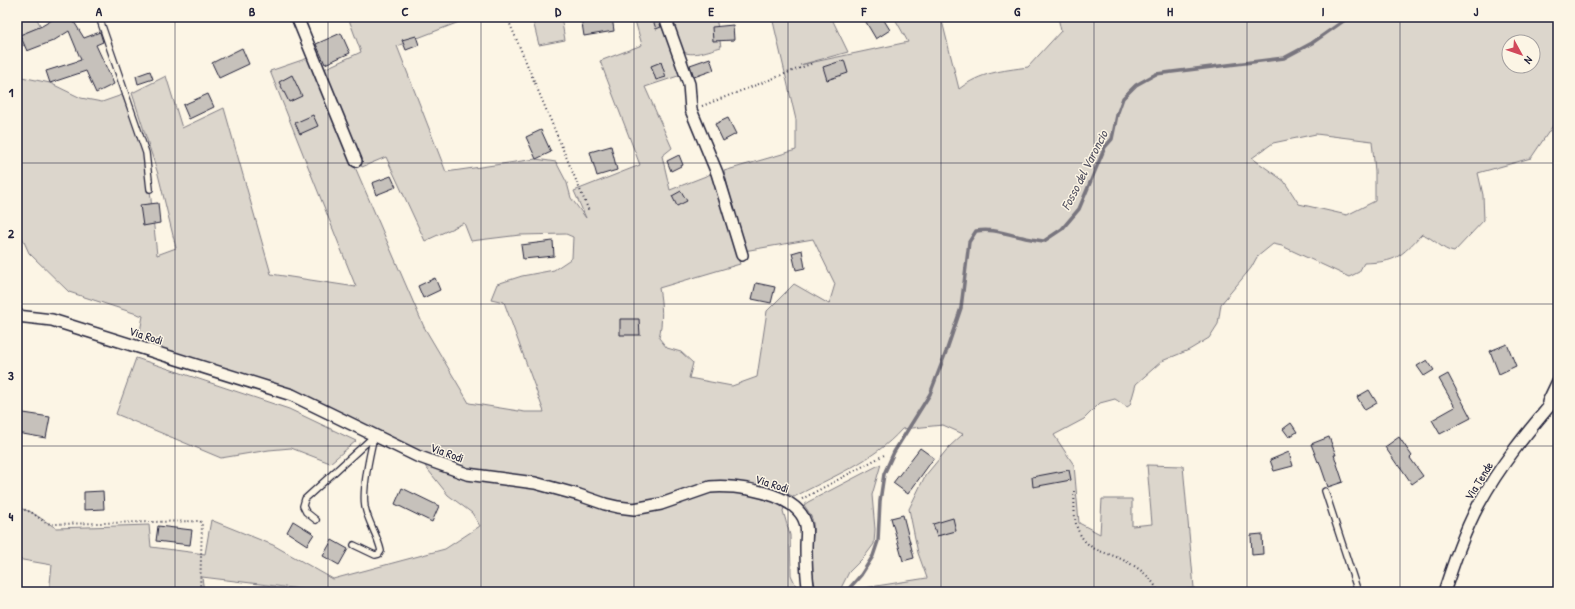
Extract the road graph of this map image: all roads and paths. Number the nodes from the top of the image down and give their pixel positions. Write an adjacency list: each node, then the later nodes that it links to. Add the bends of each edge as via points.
1 (99, 17): 8 (lane, via 146,152)
2 (298, 17): 7 (street)
3 (508, 17): 9 (path)
4 (665, 17): 6 (street, via 689,84)
5 (813, 62): 6 (path)
6 (692, 110): 10 (street, via 717,173)
7 (356, 160)
8 (150, 189)
9 (589, 211)
10 (742, 255)
11 (17, 316): 15 (street, Via Rodi, via 52,320 292,395)
12 (1558, 381): 14 (street)
13 (1558, 396): 14 (street, Via Tende)
14 (1544, 414): 27 (street, Via Tende, via 1502,466 1483,496 1462,542)
15 (374, 436): 19 (street, Via Rodi, via 417,456 467,474 541,485 618,507 647,507 717,486 774,496); 21 (lane, via 305,499 303,506 306,512); 22 (lane, via 364,500 381,551 376,555)
16 (884, 455): 19 (path)
17 (1074, 491): 25 (path, via 1078,529 1087,544 1126,561 1148,577)
18 (1325, 491): 26 (lane)
19 (792, 505): 23 (street, Via Rodi, via 803,516 806,527)
20 (17, 507): 24 (path, via 52,524 200,521)
21 (316, 520)
22 (354, 545)
23 (809, 591)
24 (200, 592)
25 (1158, 592)
26 (1358, 592)
27 (1444, 592)

